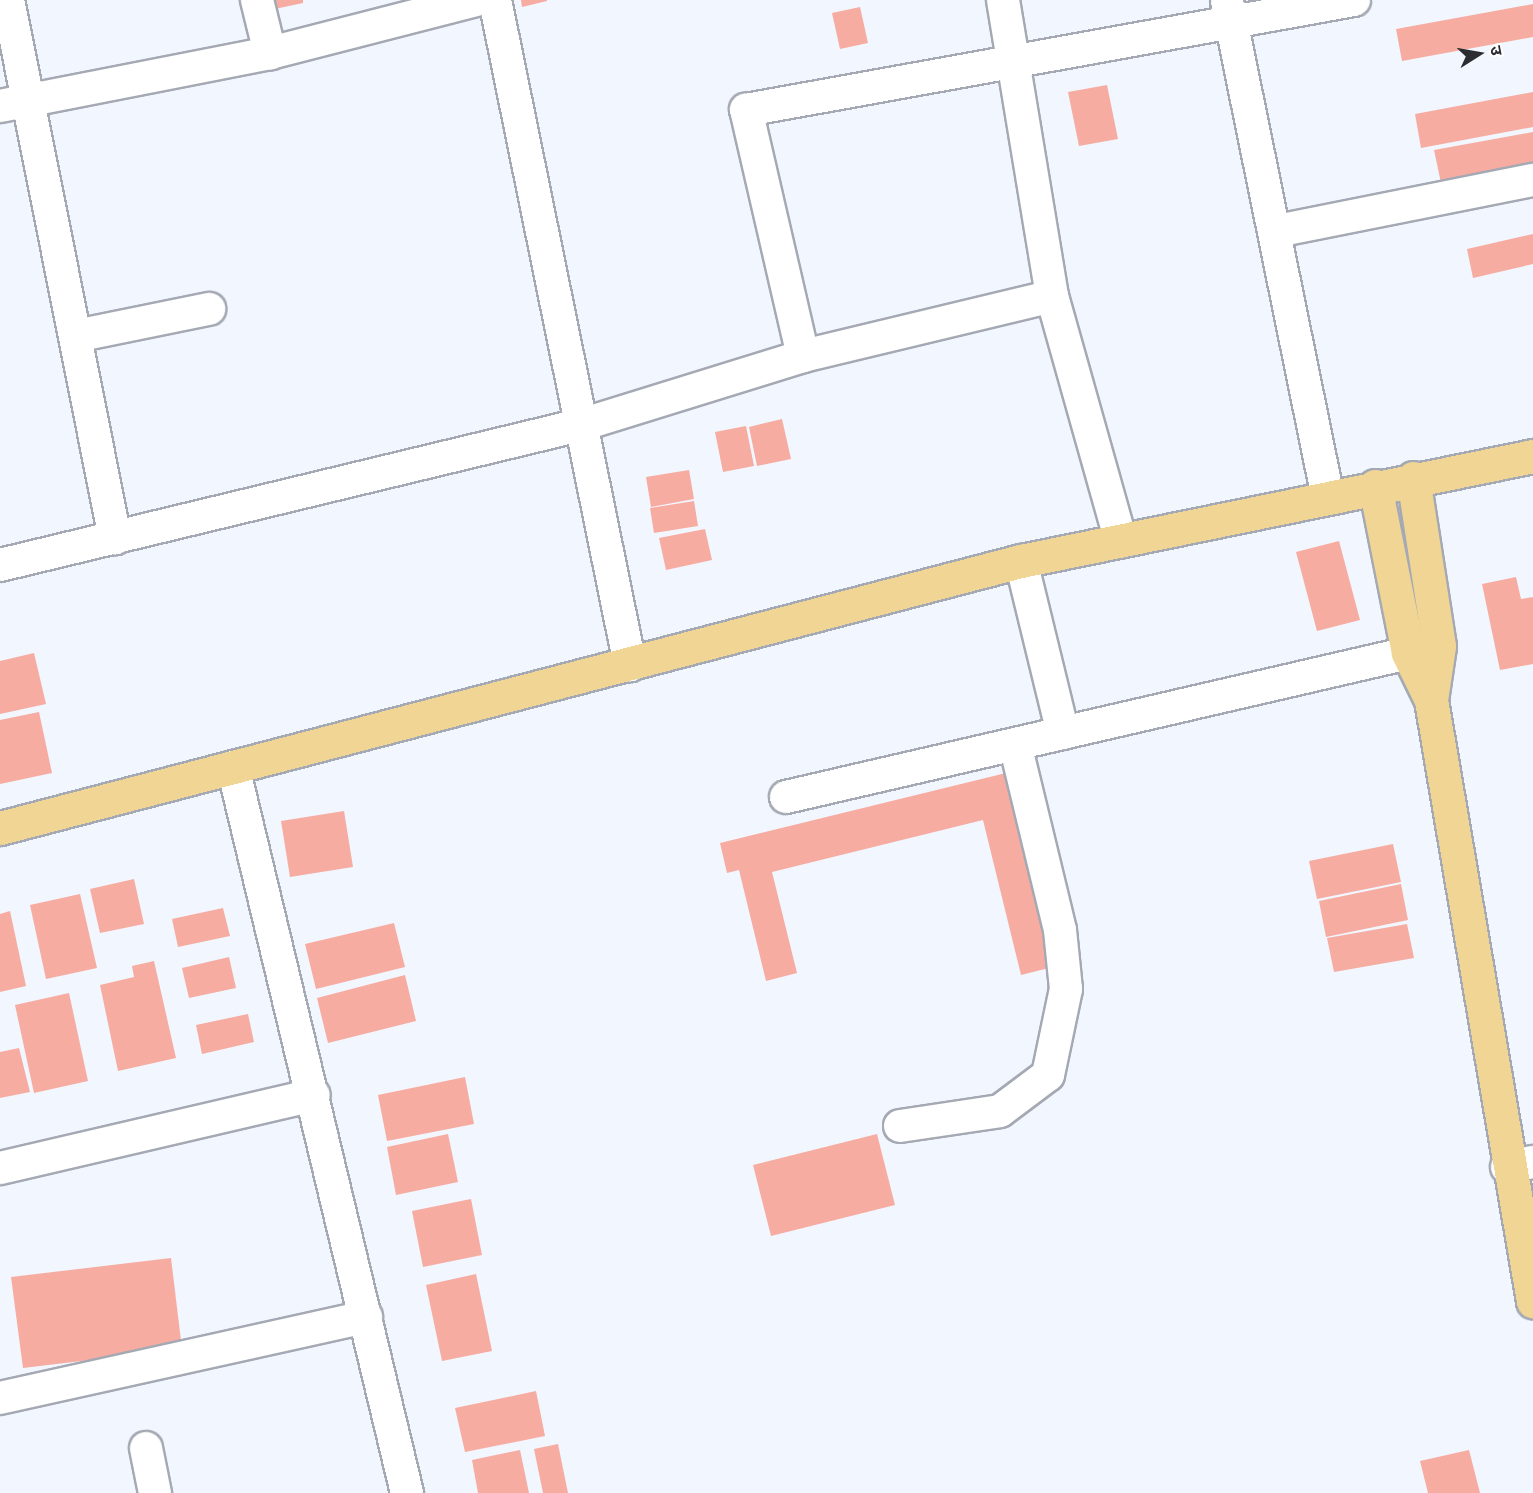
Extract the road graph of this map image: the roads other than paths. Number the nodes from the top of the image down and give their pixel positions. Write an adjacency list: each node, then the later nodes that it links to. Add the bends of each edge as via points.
1 (8, 0): 9 (street)
2 (256, 0): 7 (street)
3 (1003, 0): 8 (street)
4 (1354, 0): 5 (street)
5 (1230, 10): 8 (street); 11 (street)
6 (493, 13): 7 (street); 16 (street)
7 (270, 52): 9 (street)
8 (1013, 64): 12 (street); 15 (street, via 746,110)
9 (15, 103): 14 (street)
10 (1533, 180): 11 (street)
11 (1277, 231): 20 (street)
12 (1052, 296): 15 (street); 22 (street)
13 (209, 309): 14 (street)
14 (76, 336): 21 (street)
15 (803, 356): 16 (street)
16 (584, 424): 21 (street); 27 (street)
17 (1533, 456): 18 (main road)
18 (1413, 478): 19 (main road); 25 (main road)
19 (1375, 486): 20 (main road); 26 (main road)
20 (1328, 498): 22 (main road)
21 (115, 538): 24 (street)
22 (1121, 541): 23 (main road)
23 (1021, 561): 27 (main road); 29 (street)
24 (0, 566)
25 (1439, 646): 26 (street); 28 (main road)
26 (1408, 653): 28 (main road); 29 (street)
27 (630, 665): 31 (main road)
28 (1431, 700): 36 (main road)
29 (1063, 733): 30 (street)
30 (1015, 744): 32 (street); 35 (street, via 1060,930 1066,989 1048,1075 1000,1112)
31 (233, 766): 33 (main road); 34 (street)
32 (786, 797)
33 (0, 828)
34 (314, 1095): 37 (street); 40 (street)
35 (900, 1126)
36 (1520, 1165): 38 (main road)
37 (0, 1168)
38 (1528, 1251): 39 (main road)
39 (1533, 1301)
40 (366, 1317): 41 (street); 44 (street)
41 (0, 1398)
42 (146, 1448): 43 (street)
43 (156, 1493)
44 (407, 1493)

